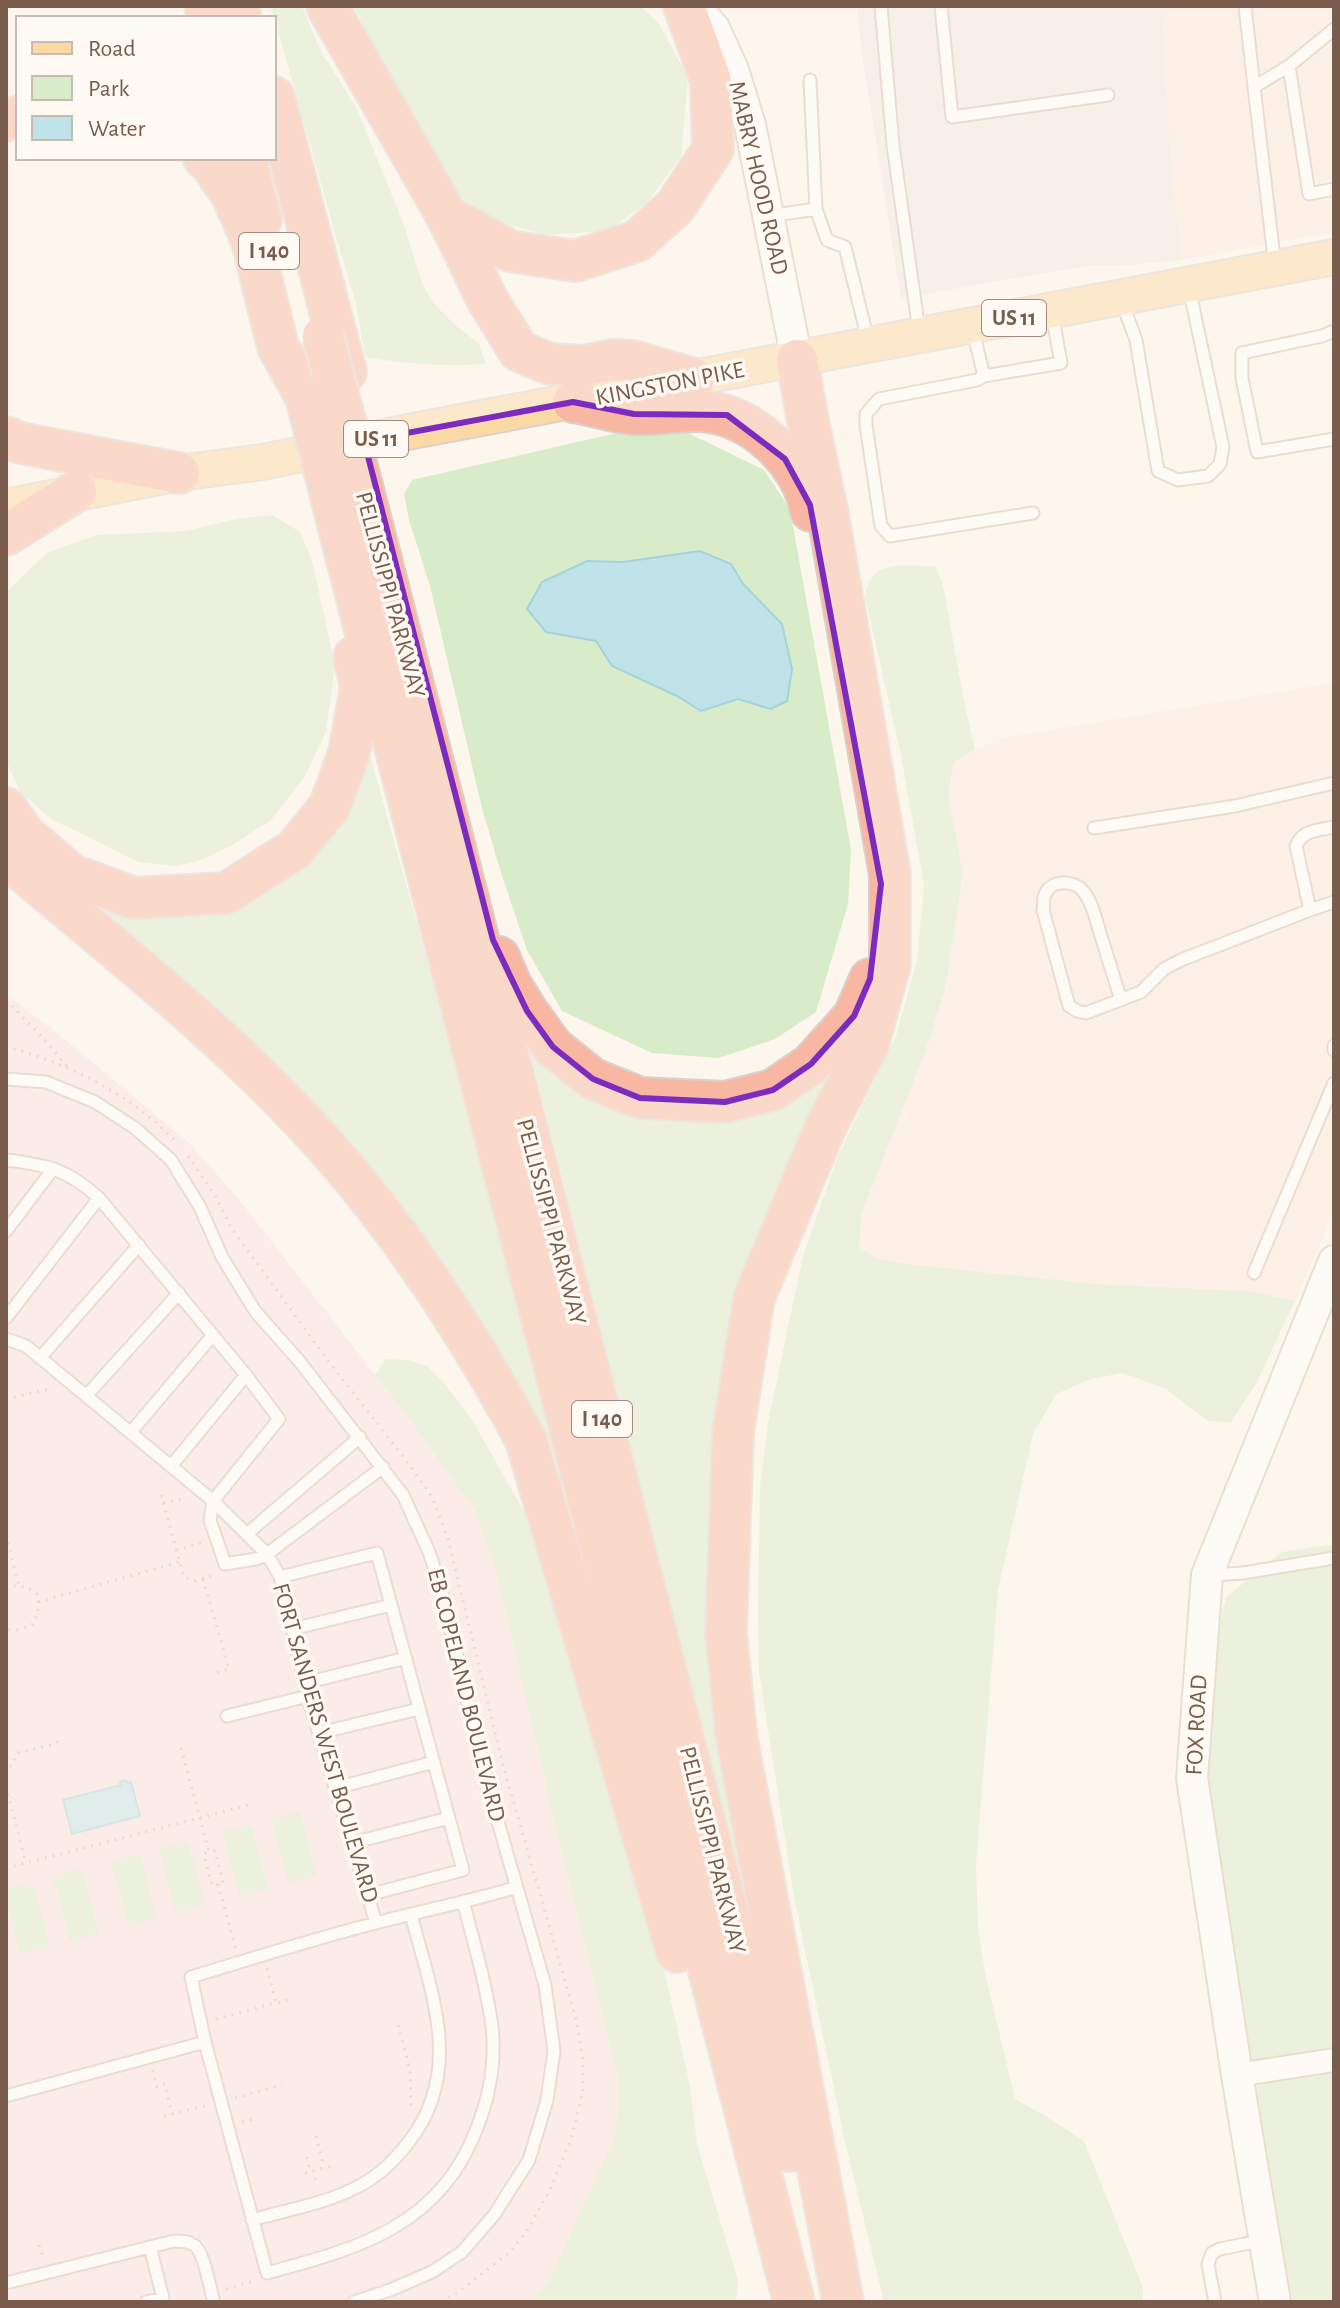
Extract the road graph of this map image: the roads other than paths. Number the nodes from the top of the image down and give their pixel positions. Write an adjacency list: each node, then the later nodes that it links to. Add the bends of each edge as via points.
1 (327, 6): 18 (highway)
2 (684, 6): 18 (highway, via 711,80 713,149 675,207 637,241 575,261 510,251)
3 (695, 6): 19 (street, MABRY HOOD ROAD, via 714,28 733,70)
4 (881, 6): 27 (lane, via 893,145)
5 (941, 6): 11 (lane, via 952,117)
6 (1245, 6): 10 (lane)
7 (1334, 29): 8 (lane)
8 (1289, 66): 10 (lane); 16 (lane, via 1309,194)
9 (810, 80): 17 (lane)
10 (1254, 87): 21 (lane)
11 (1108, 95)
12 (276, 105): 33 (highway, via 493,940 511,985 553,1047 593,1079 640,1098 725,1102 773,1090 811,1064 854,1016 877,954 881,917 877,856 810,505 800,481 767,439 727,415 634,414)
13 (206, 160): 28 (highway, via 232,195)
14 (246, 160): 28 (highway, PELLISSIPPI PARKWAY / I 140)
15 (276, 160): 28 (highway, PELLISSIPPI PARKWAY / I 140)
16 (1334, 189)
17 (816, 209): 19 (lane); 29 (lane, via 827,240 845,247)
18 (447, 216): 32 (highway, via 519,351 550,364 632,361)
19 (769, 216): 30 (street, MABRY HOOD ROAD)
20 (1334, 257): 21 (main road, KINGSTON PIKE / US 11)
21 (1275, 268): 22 (main road, KINGSTON PIKE / US 11)
22 (1188, 285): 23 (main road, KINGSTON PIKE / US 11); 23 (lane, via 1223,447 1220,464 1208,476 1178,480 1158,471 1136,340)
23 (1121, 298): 24 (main road, KINGSTON PIKE / US 11)
24 (1052, 311): 25 (main road, KINGSTON PIKE / US 11); 31 (lane, via 1061,363)
25 (972, 327): 27 (main road, KINGSTON PIKE / US 11); 31 (lane)
26 (1334, 331): 35 (lane, via 1242,353 1257,452)
27 (920, 337): 29 (main road, KINGSTON PIKE / US 11)
28 (298, 342): 41 (highway, PELLISSIPPI PARKWAY / I 140, bridge); 41 (highway, PELLISSIPPI PARKWAY / I 140, bridge, via 306,397)
29 (869, 346): 30 (main road, KINGSTON PIKE / US 11)
30 (797, 360): 32 (main road, KINGSTON PIKE / US 11); 108 (highway, via 890,875 890,964 868,1045 825,1128 754,1298 733,1433 726,1632 736,1734)
31 (984, 376): 39 (lane, via 879,399 866,414 881,526 890,536)
32 (694, 379): 33 (main road, KINGSTON PIKE / US 11)
33 (573, 402): 36 (main road, KINGSTON PIKE / US 11, via 263,462)
34 (6, 437): 36 (highway)
35 (1334, 439)
36 (179, 473): 37 (main road, KINGSTON PIKE / US 11)
37 (76, 491): 38 (main road, KINGSTON PIKE / US 11); 40 (highway)
38 (6, 507)
39 (1033, 513)
40 (6, 535)
41 (359, 540): 43 (highway, via 336,573 361,688 349,753 330,806 294,850 226,893 134,898 72,875 24,834); 106 (highway, PELLISSIPPI PARKWAY / I 140); 107 (highway, PELLISSIPPI PARKWAY / I 140)
42 (1334, 783): 45 (lane, via 1235,806)
43 (6, 808)
44 (1334, 827): 48 (lane, via 1305,833 1296,846)
45 (1094, 828)
46 (6, 854): 105 (highway, via 219,1038 298,1115 418,1261 526,1440)
47 (1334, 902): 48 (lane)
48 (1310, 910): 49 (lane, via 1173,964 1141,992)
49 (1121, 1000): 49 (lane, via 1086,1013 1069,1006 1043,910 1049,888 1065,883 1083,890)
50 (6, 1079): 67 (lane, EB COPELAND BOULEVARD, via 46,1082 95,1102 171,1160 255,1311)
51 (1334, 1083): 58 (lane)
52 (6, 1160): 53 (lane)
53 (53, 1169): 54 (lane); 55 (lane)
54 (99, 1198): 56 (lane); 60 (lane)
55 (6, 1231)
56 (139, 1245): 59 (lane); 63 (lane)
57 (1334, 1261): 74 (street, FOX ROAD)
58 (1254, 1273)
59 (179, 1293): 61 (lane); 65 (lane)
60 (6, 1318)
61 (213, 1335): 64 (lane); 66 (lane)
62 (6, 1339): 63 (lane)
63 (40, 1358): 65 (lane)
64 (246, 1375): 68 (lane); 70 (lane, via 279,1419)
65 (87, 1395): 66 (lane)
66 (131, 1432): 68 (lane)
67 (360, 1437): 69 (lane, EB COPELAND BOULEVARD); 71 (lane)
68 (172, 1465): 70 (lane)
69 (383, 1467): 72 (lane); 88 (lane, EB COPELAND BOULEVARD, via 403,1495 438,1579)
70 (213, 1501): 71 (lane); 72 (lane, FORT SANDERS WEST BOULEVARD, via 210,1520 225,1564)
71 (248, 1533): 72 (lane)
72 (267, 1554): 75 (lane, FORT SANDERS WEST BOULEVARD)
73 (1334, 1558): 74 (lane)
74 (1207, 1575): 95 (street, FOX ROAD, via 1192,1778)
75 (280, 1577): 76 (lane, via 377,1553); 77 (lane, FORT SANDERS WEST BOULEVARD)
76 (391, 1605): 77 (lane); 78 (lane)
77 (292, 1629): 79 (lane, FORT SANDERS WEST BOULEVARD)
78 (406, 1658): 79 (lane); 81 (lane)
79 (305, 1683): 80 (lane, FORT SANDERS WEST BOULEVARD)
80 (308, 1696): 82 (lane); 83 (lane, FORT SANDERS WEST BOULEVARD)
81 (419, 1709): 83 (lane); 84 (lane)
82 (227, 1716)
83 (319, 1733): 85 (lane, FORT SANDERS WEST BOULEVARD)
84 (434, 1762): 85 (lane); 86 (lane)
85 (336, 1788): 87 (lane, FORT SANDERS WEST BOULEVARD)
86 (449, 1818): 87 (lane); 89 (lane, via 463,1870)
87 (352, 1843): 89 (lane, FORT SANDERS WEST BOULEVARD)
88 (517, 1887): 90 (lane); 101 (lane, EB COPELAND BOULEVARD, via 545,1985 554,2051 547,2100 529,2160 494,2215 462,2252)
89 (368, 1895): 92 (lane, FORT SANDERS WEST BOULEVARD)
90 (463, 1901): 91 (lane); 97 (lane, via 485,1988 493,2071 470,2146 449,2181 422,2209 388,2231 267,2273)
91 (411, 1914): 92 (lane); 97 (lane, via 439,2031 438,2073 423,2125 380,2174 359,2187)
92 (376, 1923): 93 (lane, via 191,1977)
93 (205, 2042): 96 (lane); 97 (lane)
94 (1334, 2060): 95 (street)
95 (1237, 2075): 98 (street, FOX ROAD)
96 (6, 2096)
97 (252, 2220)
98 (1265, 2239): 109 (lane, via 1212,2253 1208,2264); 110 (street, FOX ROAD)
99 (150, 2247): 100 (lane); 102 (lane, via 163,2298); 103 (lane, via 193,2243)
100 (6, 2283)
101 (374, 2299): 104 (lane, EB COPELAND BOULEVARD)
102 (146, 2302)
103 (214, 2302)
104 (354, 2302)
105 (781, 2302)
106 (794, 2302)
107 (827, 2302)
108 (843, 2302)
109 (1215, 2302)
110 (1275, 2302)

